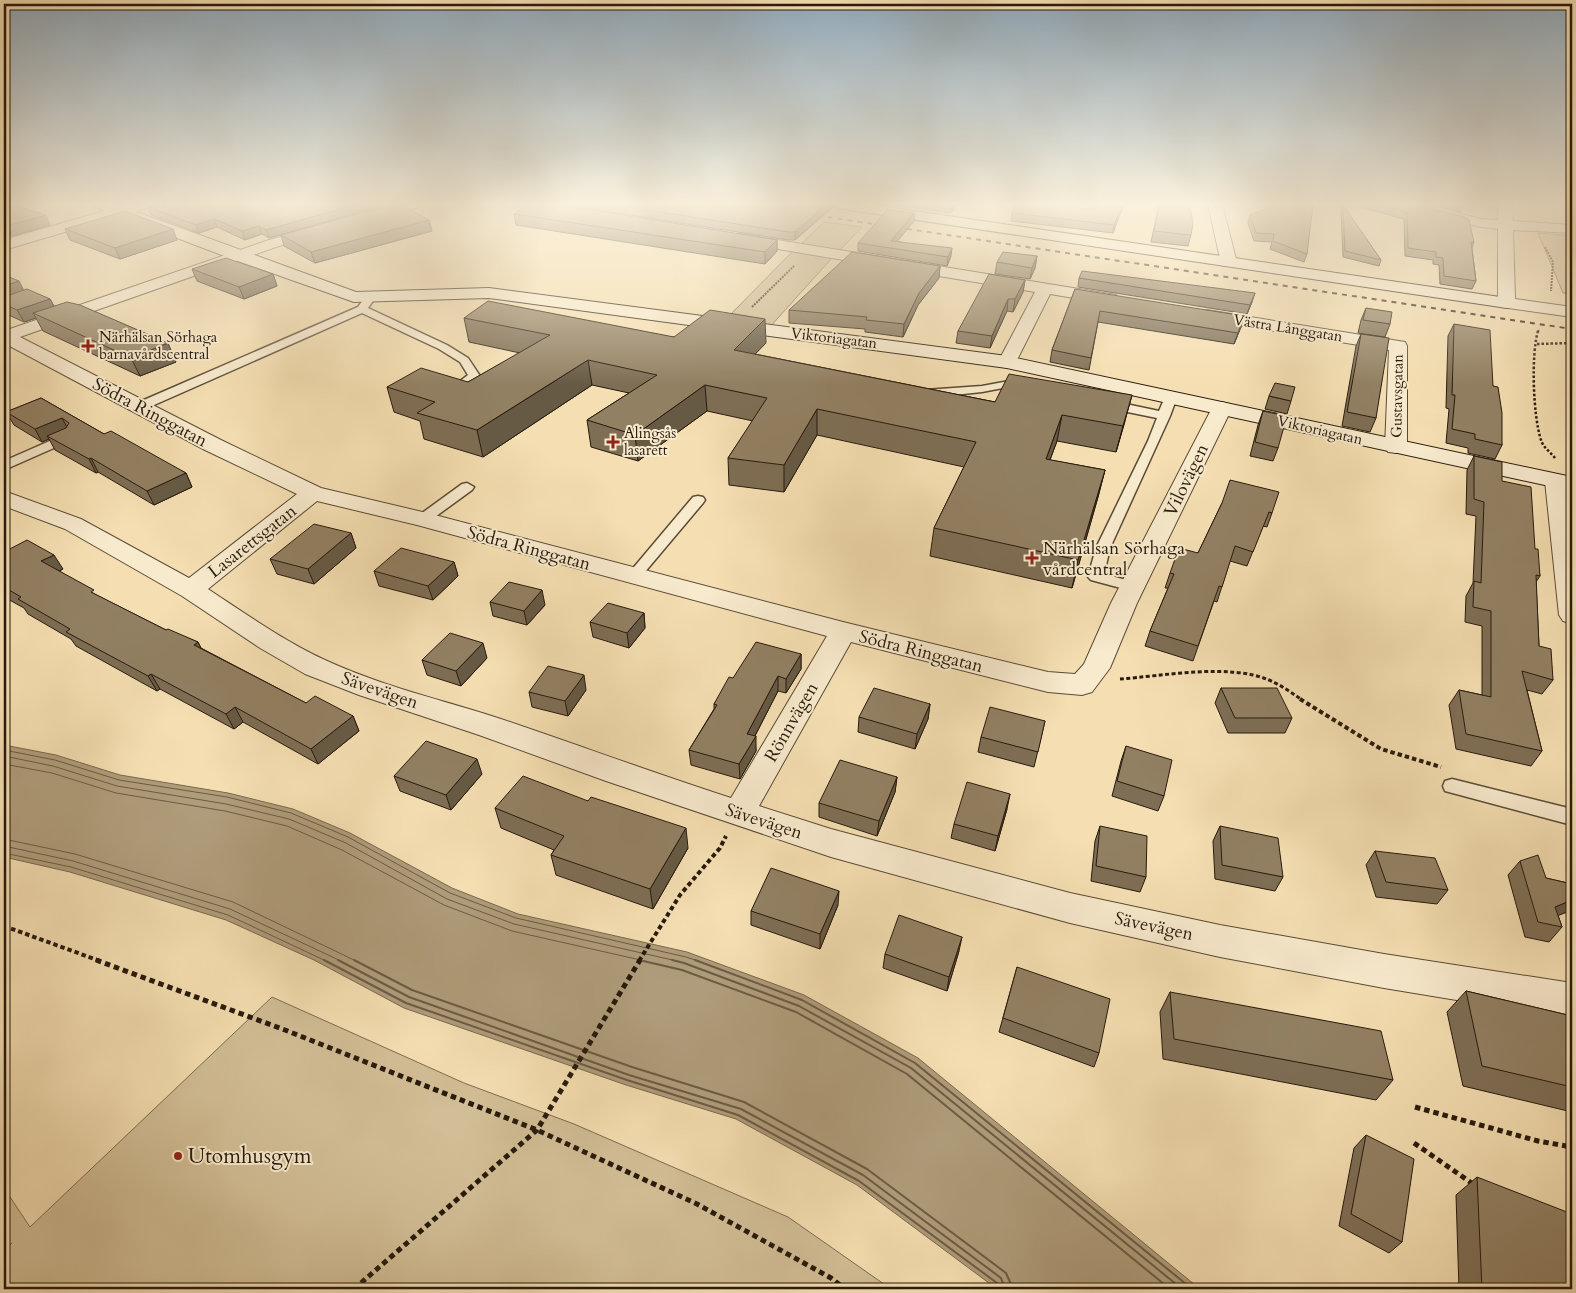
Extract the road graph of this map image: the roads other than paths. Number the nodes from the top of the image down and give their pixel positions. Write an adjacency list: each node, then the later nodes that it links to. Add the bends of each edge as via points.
1 (214, 264): 12 (street)
2 (261, 264): 9 (street, Viktoriagatan)
3 (899, 264): 6 (street)
4 (1239, 264): 8 (street)
5 (1507, 264): 8 (street)
6 (1045, 288): 7 (street); 14 (street)
7 (1123, 301)
8 (1507, 302): 11 (street)
9 (366, 304): 14 (street, Viktoriagatan, via 459,293 489,293); 15 (lane, via 464,360 474,376); 19 (lane, via 337,320)
10 (1192, 312): 13 (street, Västra Långgatan)
11 (1572, 312)
12 (4, 337): 19 (street, Södra Ringgatan)
13 (1398, 346): 23 (street, Gustavsgatan)
14 (1013, 363): 16 (lane, via 1014,385); 17 (street, Viktoriagatan)
15 (449, 395)
16 (913, 395)
17 (1171, 397): 20 (street, Viktoriagatan); 21 (lane)
18 (1096, 402): 21 (lane)
19 (141, 406): 27 (street, Södra Ringgatan)
20 (1222, 408): 23 (street, Viktoriagatan); 32 (street, Vilovägen)
21 (1164, 416): 32 (lane, via 1103,548 1096,577)
22 (68, 437): 24 (lane)
23 (1396, 447): 25 (street, Viktoriagatan)
24 (4, 466)
25 (1562, 476): 34 (street)
26 (467, 487): 30 (lane)
27 (313, 493): 30 (street, Södra Ringgatan); 33 (street, Lasarettsgatan)
28 (4, 498): 33 (street, Sävevägen, via 73,524)
29 (698, 500): 31 (lane)
30 (423, 519): 31 (street, Södra Ringgatan)
31 (634, 576): 35 (street, Södra Ringgatan)
32 (1132, 586): 36 (street, Vilovägen, via 1096,668)
33 (191, 590): 38 (street, Sävevägen, via 270,642 315,667)
34 (1572, 615)
35 (842, 631): 36 (street, Södra Ringgatan, via 1048,682); 38 (street, Rönnvägen)
36 (1082, 685)
37 (1450, 778): 39 (lane)
38 (739, 813): 40 (street, Sävevägen, via 831,842 1080,910 1220,941)
39 (1572, 817)
40 (1572, 1001)

